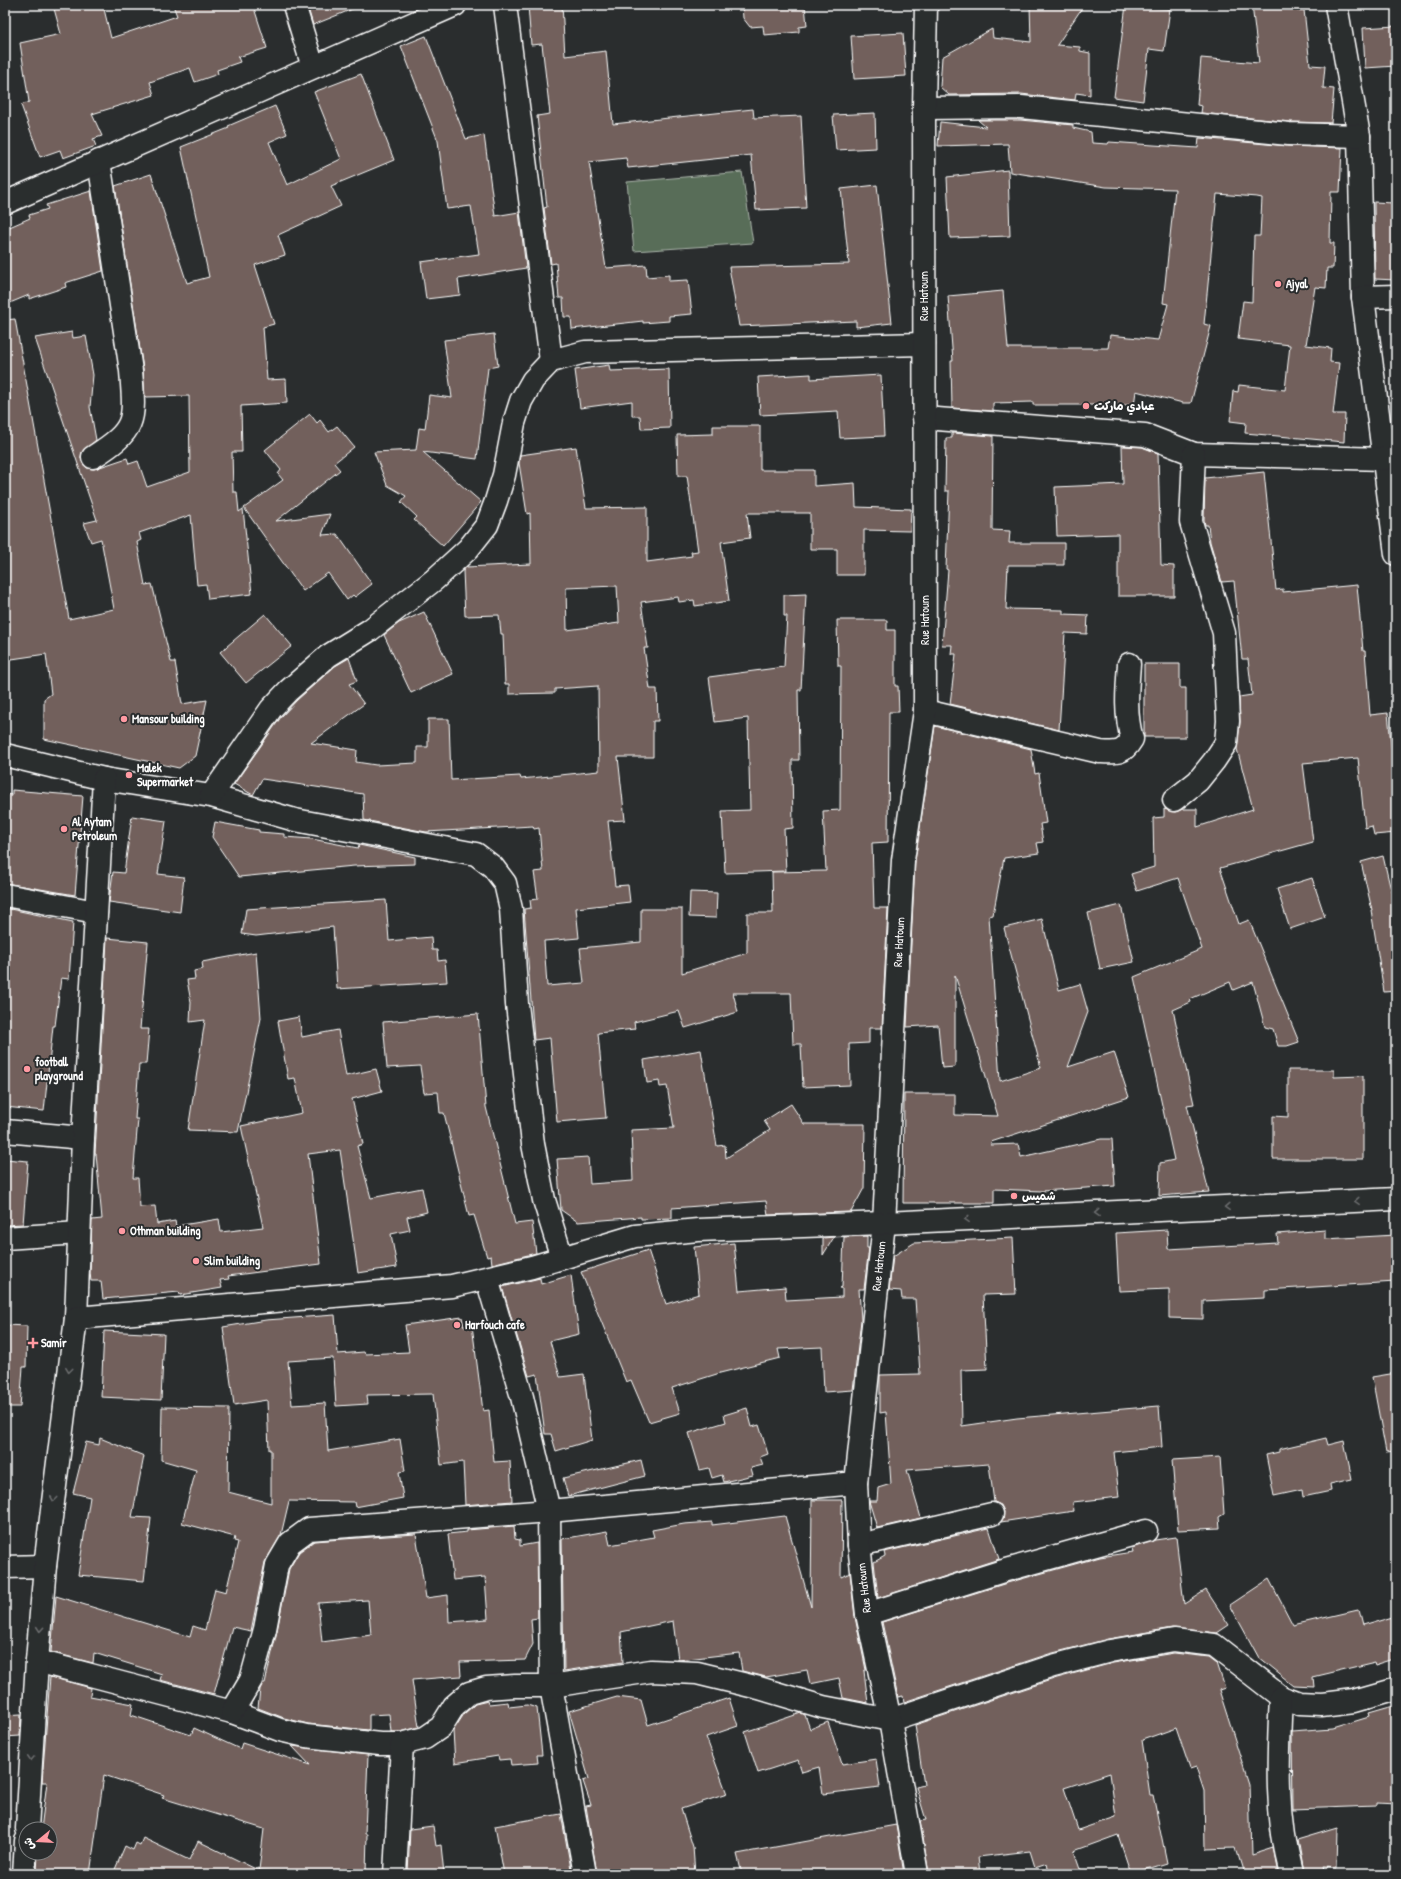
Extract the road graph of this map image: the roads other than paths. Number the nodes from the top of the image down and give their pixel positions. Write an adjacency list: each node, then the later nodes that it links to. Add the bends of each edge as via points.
1 (294, 5): 6 (street)
2 (455, 5): 6 (street)
3 (505, 5): 14 (street)
4 (926, 5): 7 (street, Rue Hatoum)
5 (1336, 5): 8 (street)
6 (313, 67): 9 (street)
7 (924, 108): 8 (street, via 1021,107 1289,134); 13 (street, Rue Hatoum)
8 (1359, 136): 12 (street)
9 (99, 161): 10 (street); 17 (street, via 131,371 133,401 132,419 125,432 116,443)
10 (5, 203)
11 (1396, 296): 12 (street)
12 (1363, 297): 18 (street)
13 (924, 344): 14 (street, via 584,352); 15 (street, Rue Hatoum)
14 (551, 361): 25 (street, via 532,380 521,401 496,501 487,525 473,543 434,580 370,630 328,656 288,690)
15 (924, 418): 16 (street, via 1145,435); 22 (street, Rue Hatoum)
16 (1194, 454): 18 (street); 26 (street, via 1191,522 1224,634 1228,721 1226,743 1222,749 1198,780)
17 (93, 457)
18 (1384, 459): 19 (street)
19 (1393, 506): 20 (street)
20 (1396, 554)
21 (1129, 664): 22 (street, via 1127,723 1132,739 1127,748 1117,752 1100,752)
22 (925, 711): 32 (street, Rue Hatoum, via 903,860)
23 (5, 755): 24 (street)
24 (104, 779): 25 (street); 28 (street)
25 (211, 796): 35 (street, via 295,820 476,854 493,867 505,883 511,909 533,1144 544,1200)
26 (1174, 800)
27 (5, 895): 28 (street)
28 (96, 912): 30 (street)
29 (5, 1131): 30 (street)
30 (83, 1138): 33 (street)
31 (1396, 1199): 32 (street, one-way to 32)
32 (884, 1223): 35 (street, via 698,1230 634,1236); 38 (street, Rue Hatoum)
33 (79, 1233): 34 (street); 37 (street)
34 (5, 1238)
35 (562, 1258): 36 (street)
36 (487, 1279): 37 (street, via 452,1286); 39 (street, via 522,1398)
37 (76, 1318): 43 (street, one-way to 43)
38 (856, 1483): 39 (street); 42 (street, Rue Hatoum)
39 (549, 1511): 47 (street); 50 (street, via 309,1529 290,1543 277,1566 265,1629 251,1680)
40 (992, 1514): 42 (street)
41 (1146, 1531): 45 (street, via 1003,1571)
42 (859, 1545): 45 (street, Rue Hatoum)
43 (45, 1566): 44 (street); 46 (street, one-way to 46)
44 (5, 1567)
45 (867, 1614): 51 (street, Rue Hatoum)
46 (37, 1661): 50 (street); 53 (street, one-way to 53)
47 (551, 1686): 51 (street, via 651,1671 698,1673 823,1707); 52 (street, via 494,1688 469,1694 454,1706 441,1727 425,1738); 57 (street)
48 (1396, 1689): 49 (street, via 1354,1701 1321,1705 1300,1704)
49 (1280, 1697): 51 (street, via 1214,1645 1174,1640 1110,1651 1053,1666); 59 (street, via 1280,1823)
50 (232, 1712): 52 (street, via 280,1730 306,1736)
51 (890, 1720): 58 (street, Rue Hatoum)
52 (402, 1744): 56 (street)
53 (27, 1821)
54 (25, 1861): 55 (street)
55 (24, 1874)
56 (395, 1874)
57 (584, 1874)
58 (917, 1874)
59 (1291, 1874)

